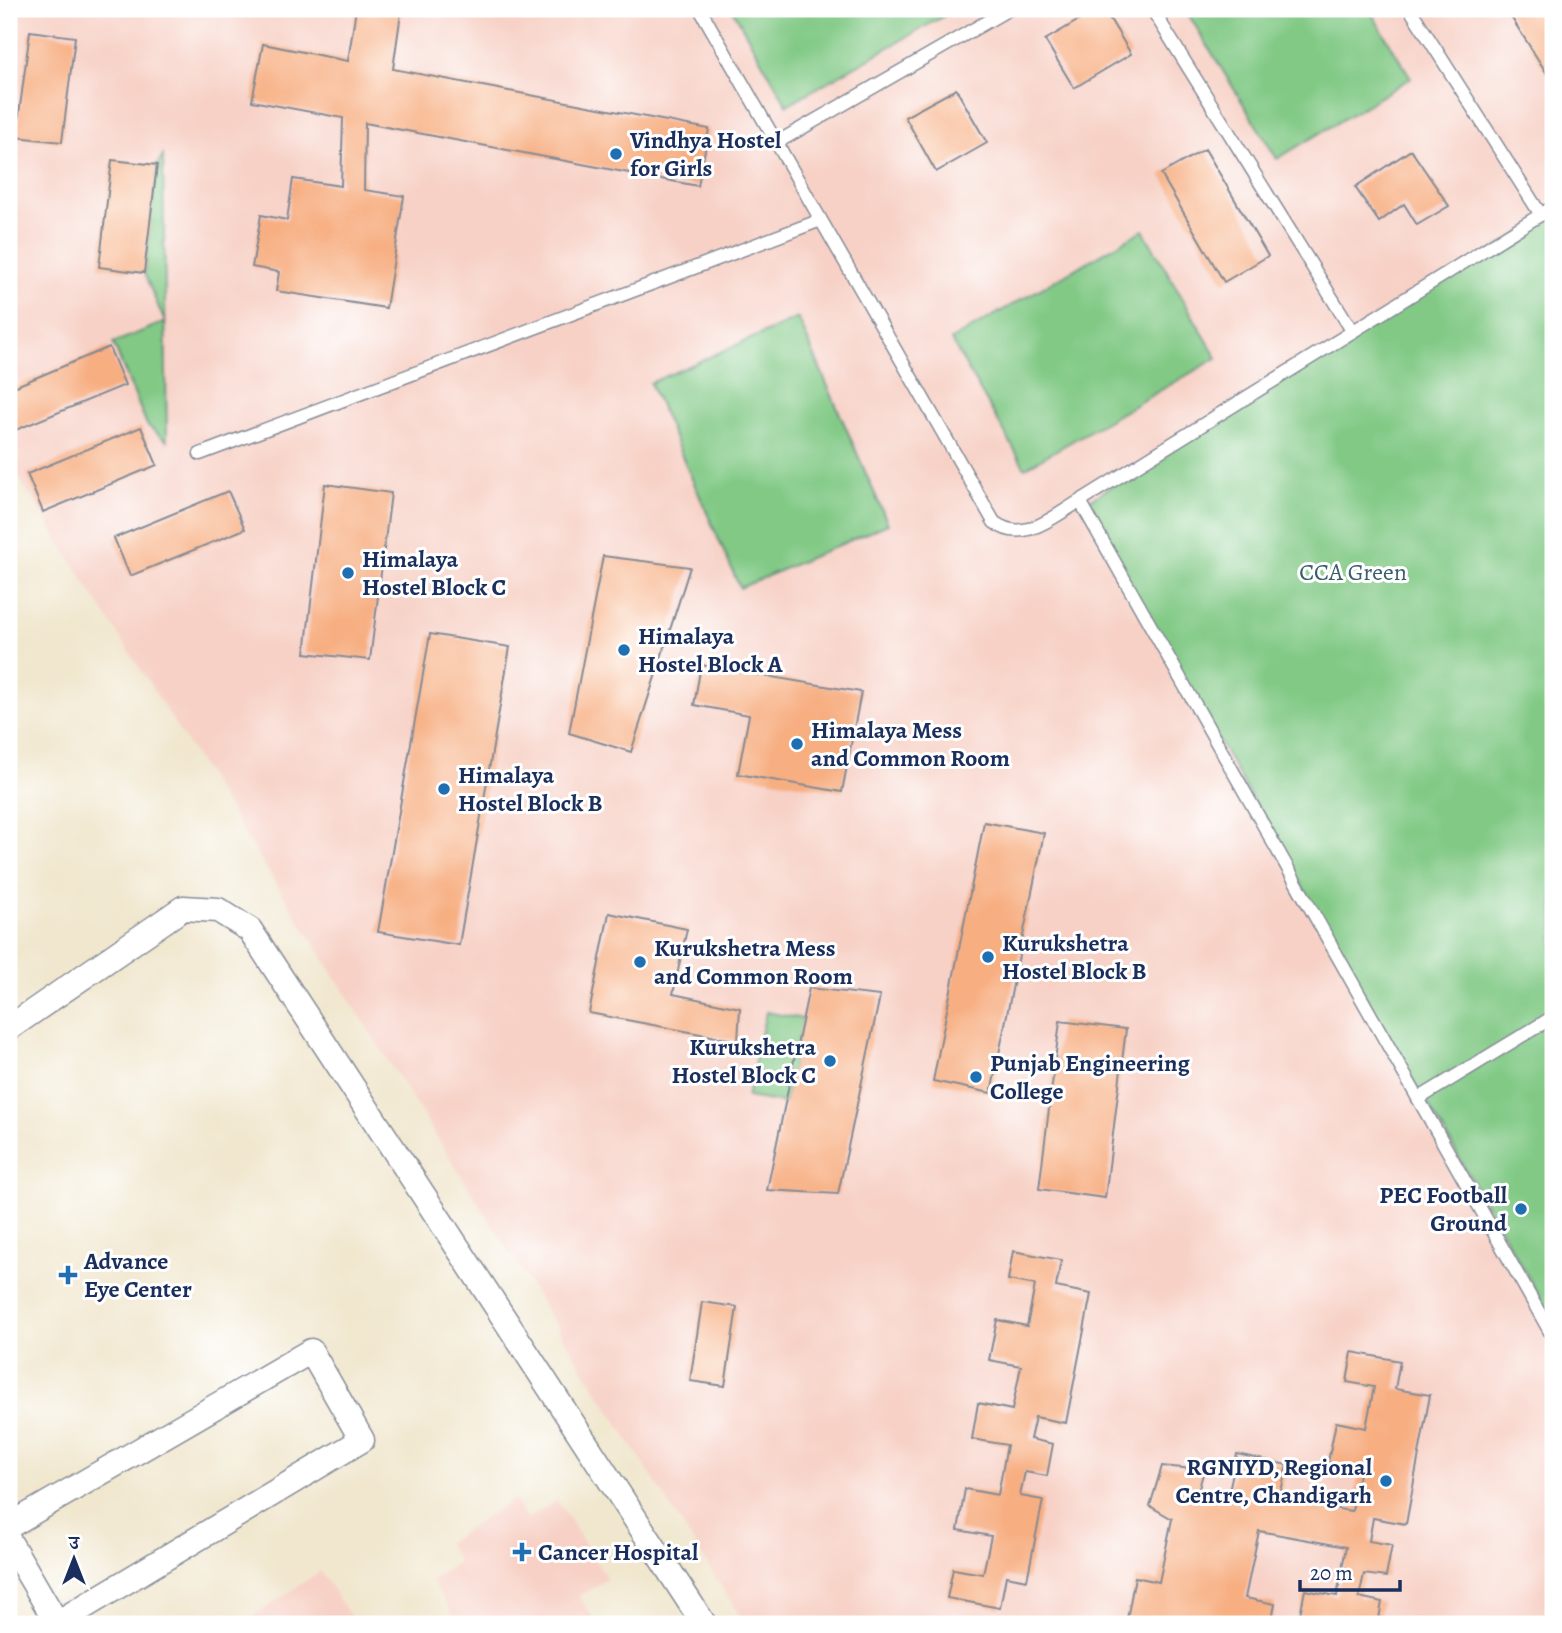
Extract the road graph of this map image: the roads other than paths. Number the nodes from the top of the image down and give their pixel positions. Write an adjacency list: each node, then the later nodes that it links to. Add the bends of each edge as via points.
1 (699, 9): 5 (lane)
2 (1009, 9): 5 (lane)
3 (1152, 9): 9 (lane)
4 (1410, 9): 7 (lane)
5 (776, 143): 8 (lane)
6 (1553, 207): 7 (lane)
7 (1541, 215): 9 (lane)
8 (821, 220): 10 (lane); 11 (lane, via 994,522 1009,531 1029,531)
9 (1353, 331): 11 (lane)
10 (200, 454)
11 (1080, 501): 14 (lane)
12 (1553, 1017): 14 (lane)
13 (9, 1028): 18 (street, via 183,908 218,910 250,930)
14 (1418, 1100): 15 (lane)
15 (1553, 1337)
16 (9, 1526): 17 (street, via 311,1351 362,1440 57,1623)
17 (9, 1541)
18 (704, 1624)

